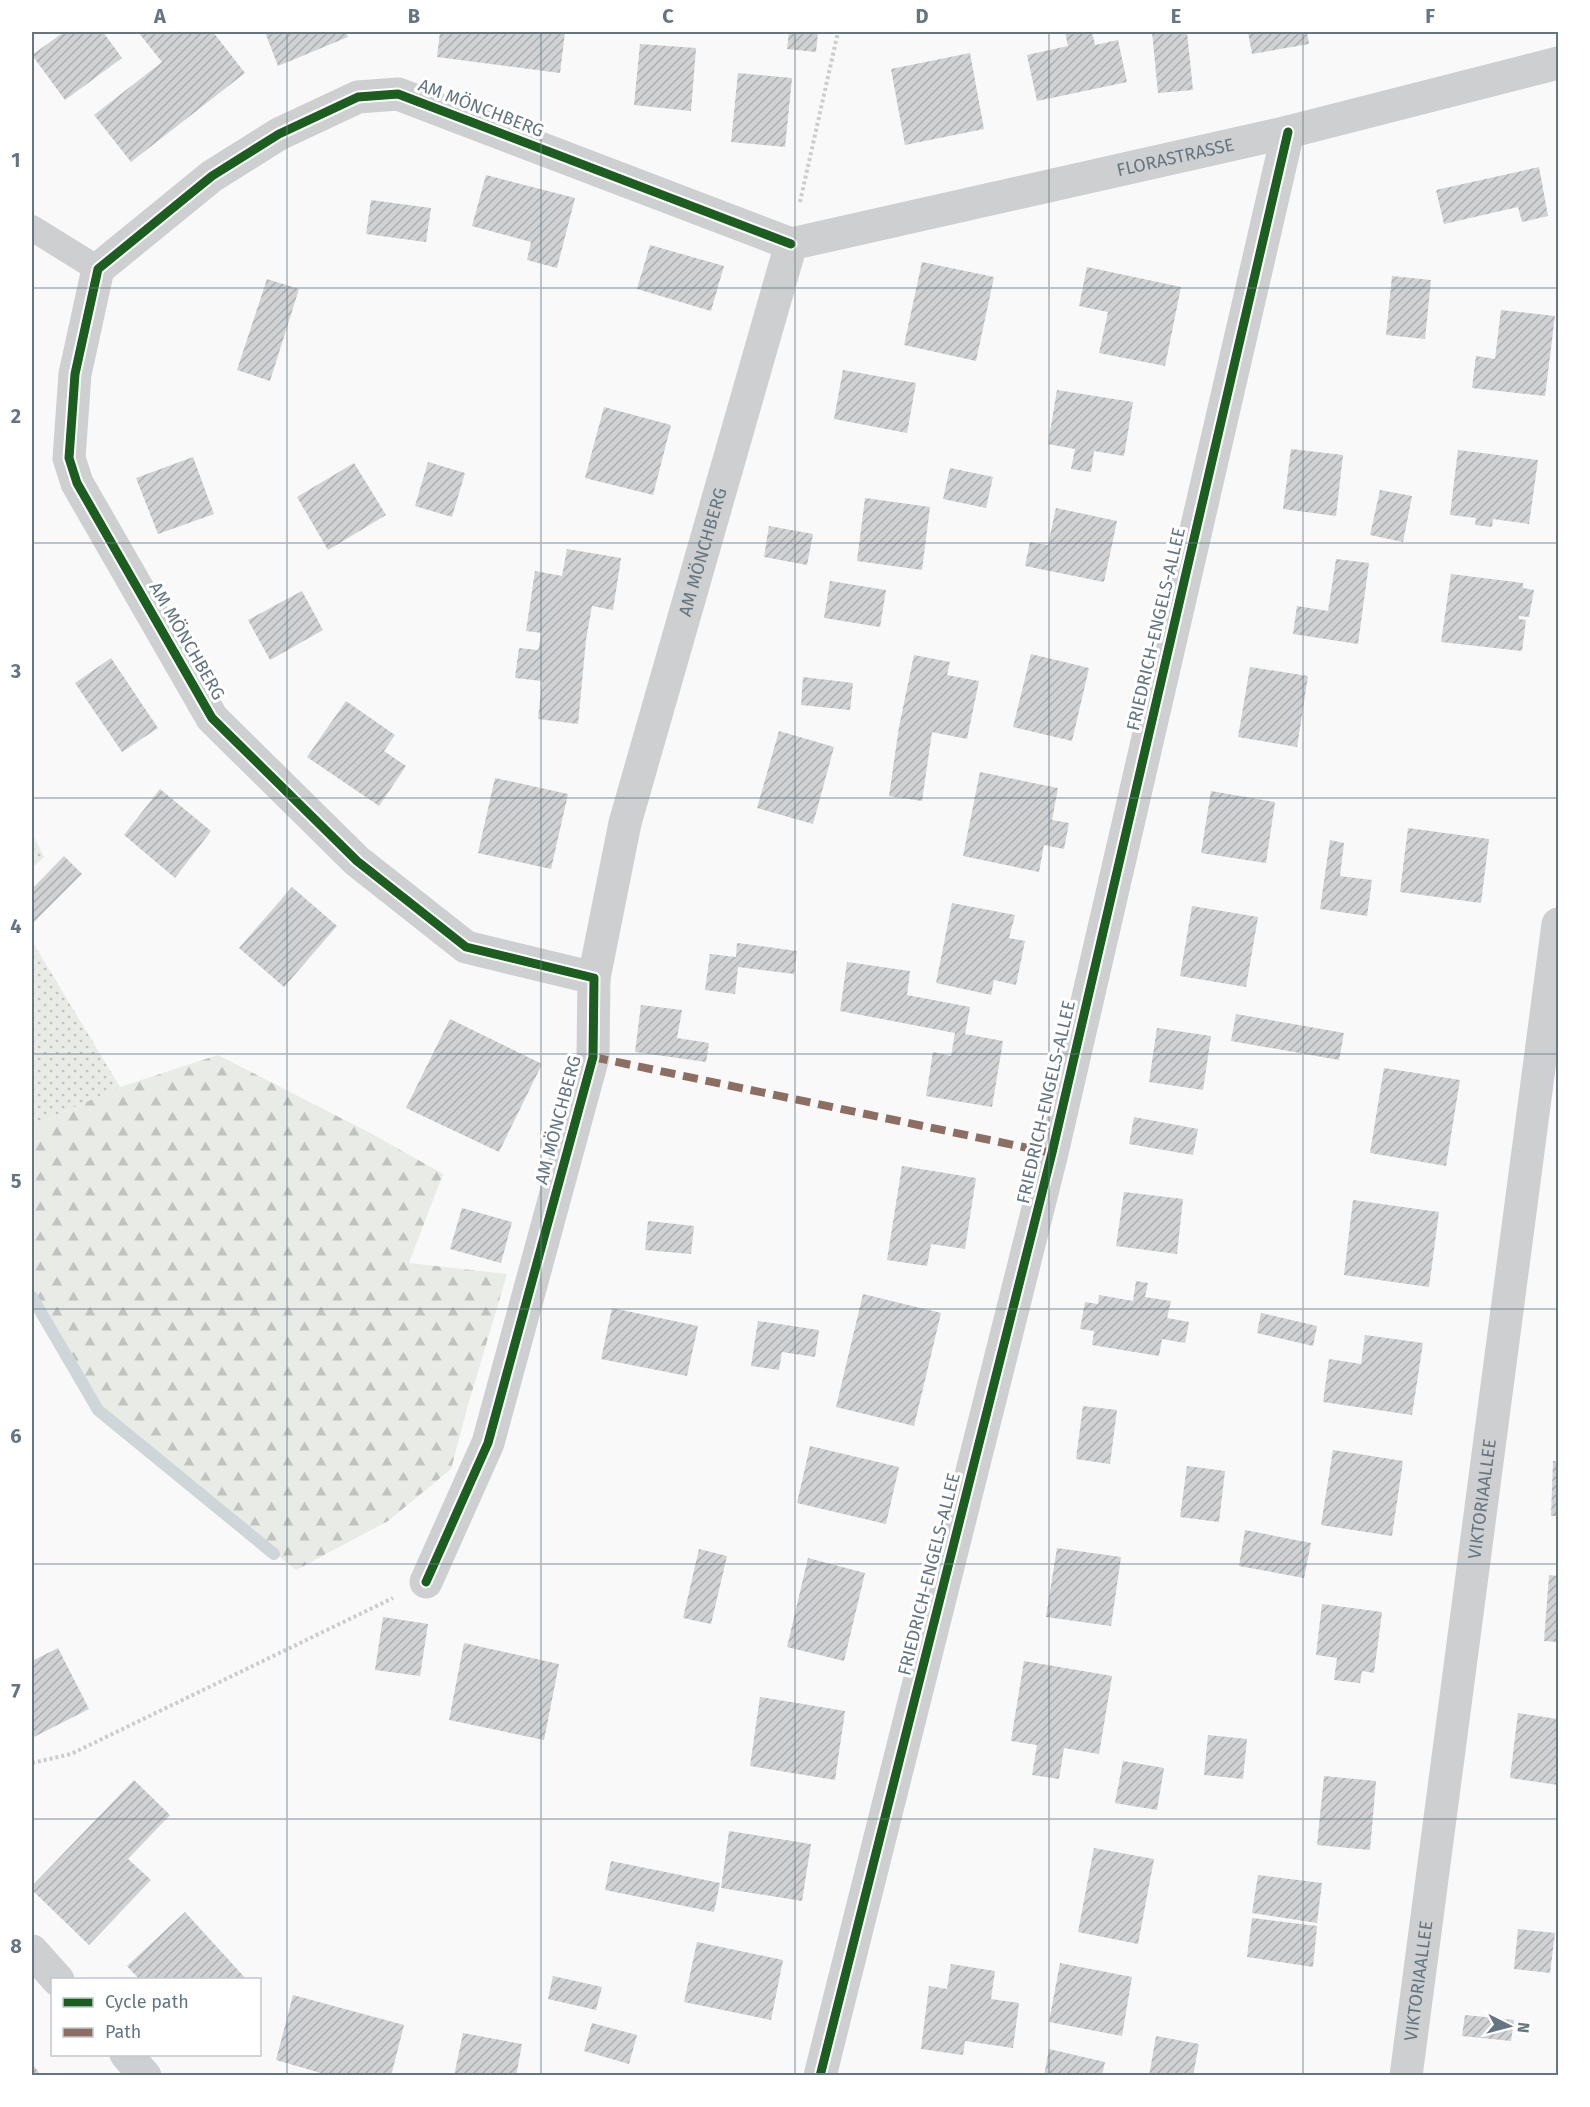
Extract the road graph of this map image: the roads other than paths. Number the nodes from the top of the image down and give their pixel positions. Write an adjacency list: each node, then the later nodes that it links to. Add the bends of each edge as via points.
1 (1558, 63): 2 (street, FLORASTRASSE)
2 (1288, 132): 4 (street, FLORASTRASSE); 13 (street, FRIEDRICH-ENGELS-ALLEE, via 1052,1153)
3 (32, 228): 5 (lane)
4 (791, 244): 5 (street, AM MÖNCHBERG, via 398,94 358,97 279,134 212,176); 7 (street, AM MÖNCHBERG, via 625,823)
5 (98, 269): 7 (street, AM MÖNCHBERG, via 75,374 69,458 77,483 212,718 357,861 466,947)
6 (1558, 924): 14 (street, VIKTORIAALLEE)
7 (594, 978): 8 (street, AM MÖNCHBERG, via 593,1057 488,1443)
8 (426, 1582)
9 (32, 1951): 10 (street)
10 (56, 1978)
11 (127, 2056): 12 (street)
12 (145, 2076)
13 (820, 2076)
14 (1406, 2076)

